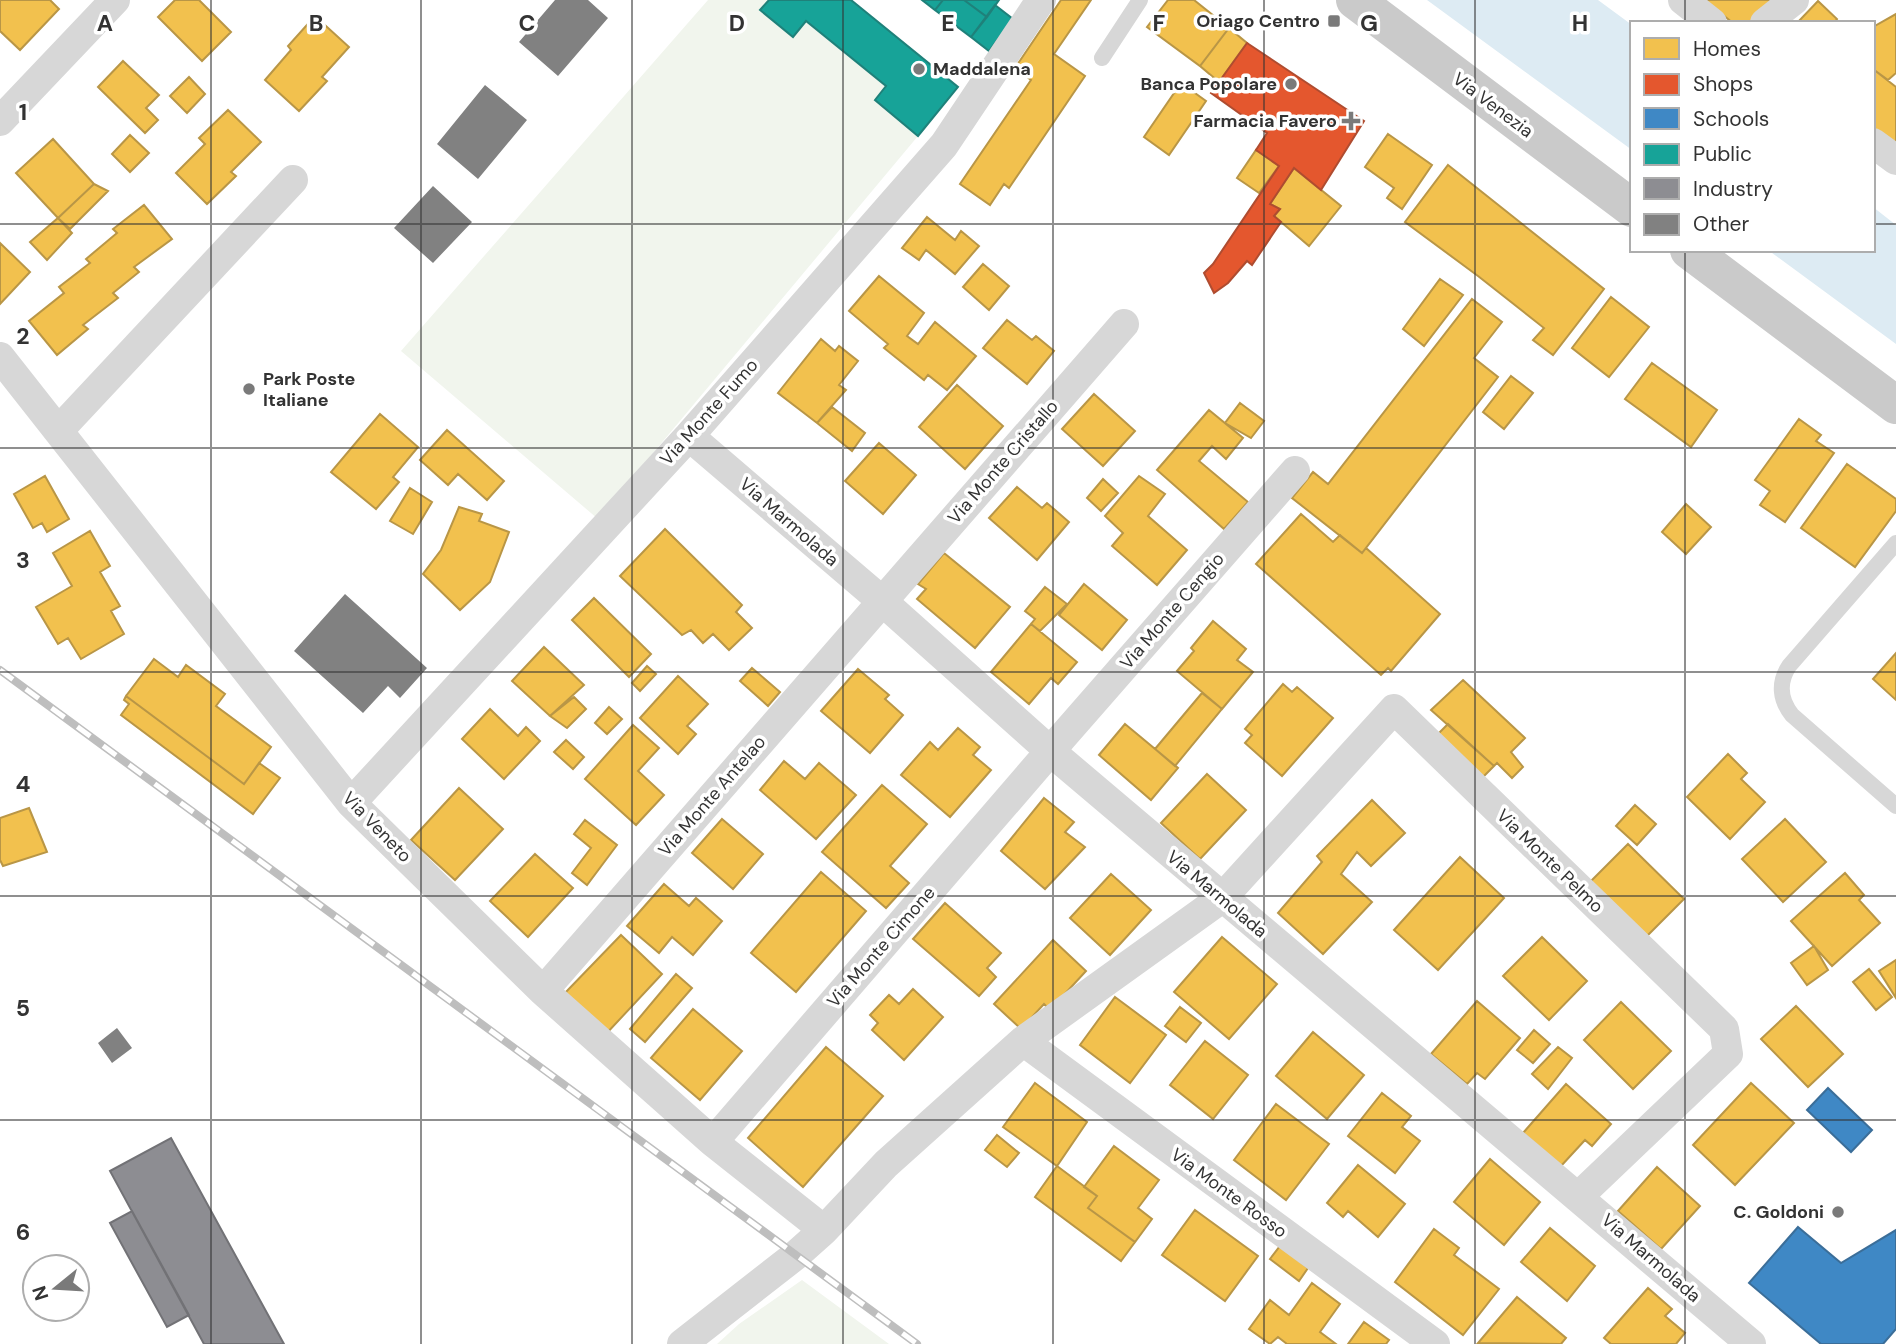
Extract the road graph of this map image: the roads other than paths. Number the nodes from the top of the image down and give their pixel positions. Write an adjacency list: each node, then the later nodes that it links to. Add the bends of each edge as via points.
1 (115, 0): 10 (street)
2 (1041, 0): 20 (street, Via Monte Fumo, via 944,145)
3 (1140, 0): 9 (lane)
4 (1355, 0): 14 (main road, Via Venezia)
5 (1682, 0): 7 (street)
6 (1794, 0): 8 (street)
7 (1709, 21)
8 (1768, 21)
9 (1102, 58)
10 (0, 121)
11 (1875, 144): 12 (street)
12 (1896, 160)
13 (293, 180): 19 (street)
14 (1630, 206)
15 (1692, 252): 18 (main road)
16 (1124, 324): 23 (street, Via Monte Cristallo)
17 (0, 357): 19 (street, Via Veneto)
18 (1896, 405)
19 (59, 430): 25 (street, Via Veneto)
20 (689, 436): 23 (street, Via Marmolada); 25 (street, Via Monte Fumo)
21 (1295, 471): 24 (street, Via Monte Cengio)
22 (1894, 548): 26 (lane, via 1789,666 1781,689 1792,715)
23 (882, 601): 24 (street, Via Marmolada); 28 (street, Via Monte Antelao)
24 (1049, 751): 27 (street, Via Marmolada); 30 (street, Via Monte Cimone)
25 (351, 803): 28 (street, Via Veneto)
26 (1896, 806)
27 (1222, 898): 29 (street); 31 (street, Via Marmolada); 31 (street, Via Monte Pelmo, via 1394,709 1724,1029 1728,1054)
28 (543, 991): 30 (street, Via Veneto)
29 (1023, 1041): 32 (street, via 886,1164); 34 (street, Via Monte Rosso)
30 (713, 1142): 32 (street, Via Veneto)
31 (1579, 1196): 35 (street, Via Marmolada)
32 (824, 1230): 33 (street)
33 (682, 1344)
34 (1435, 1344)
35 (1751, 1344)

